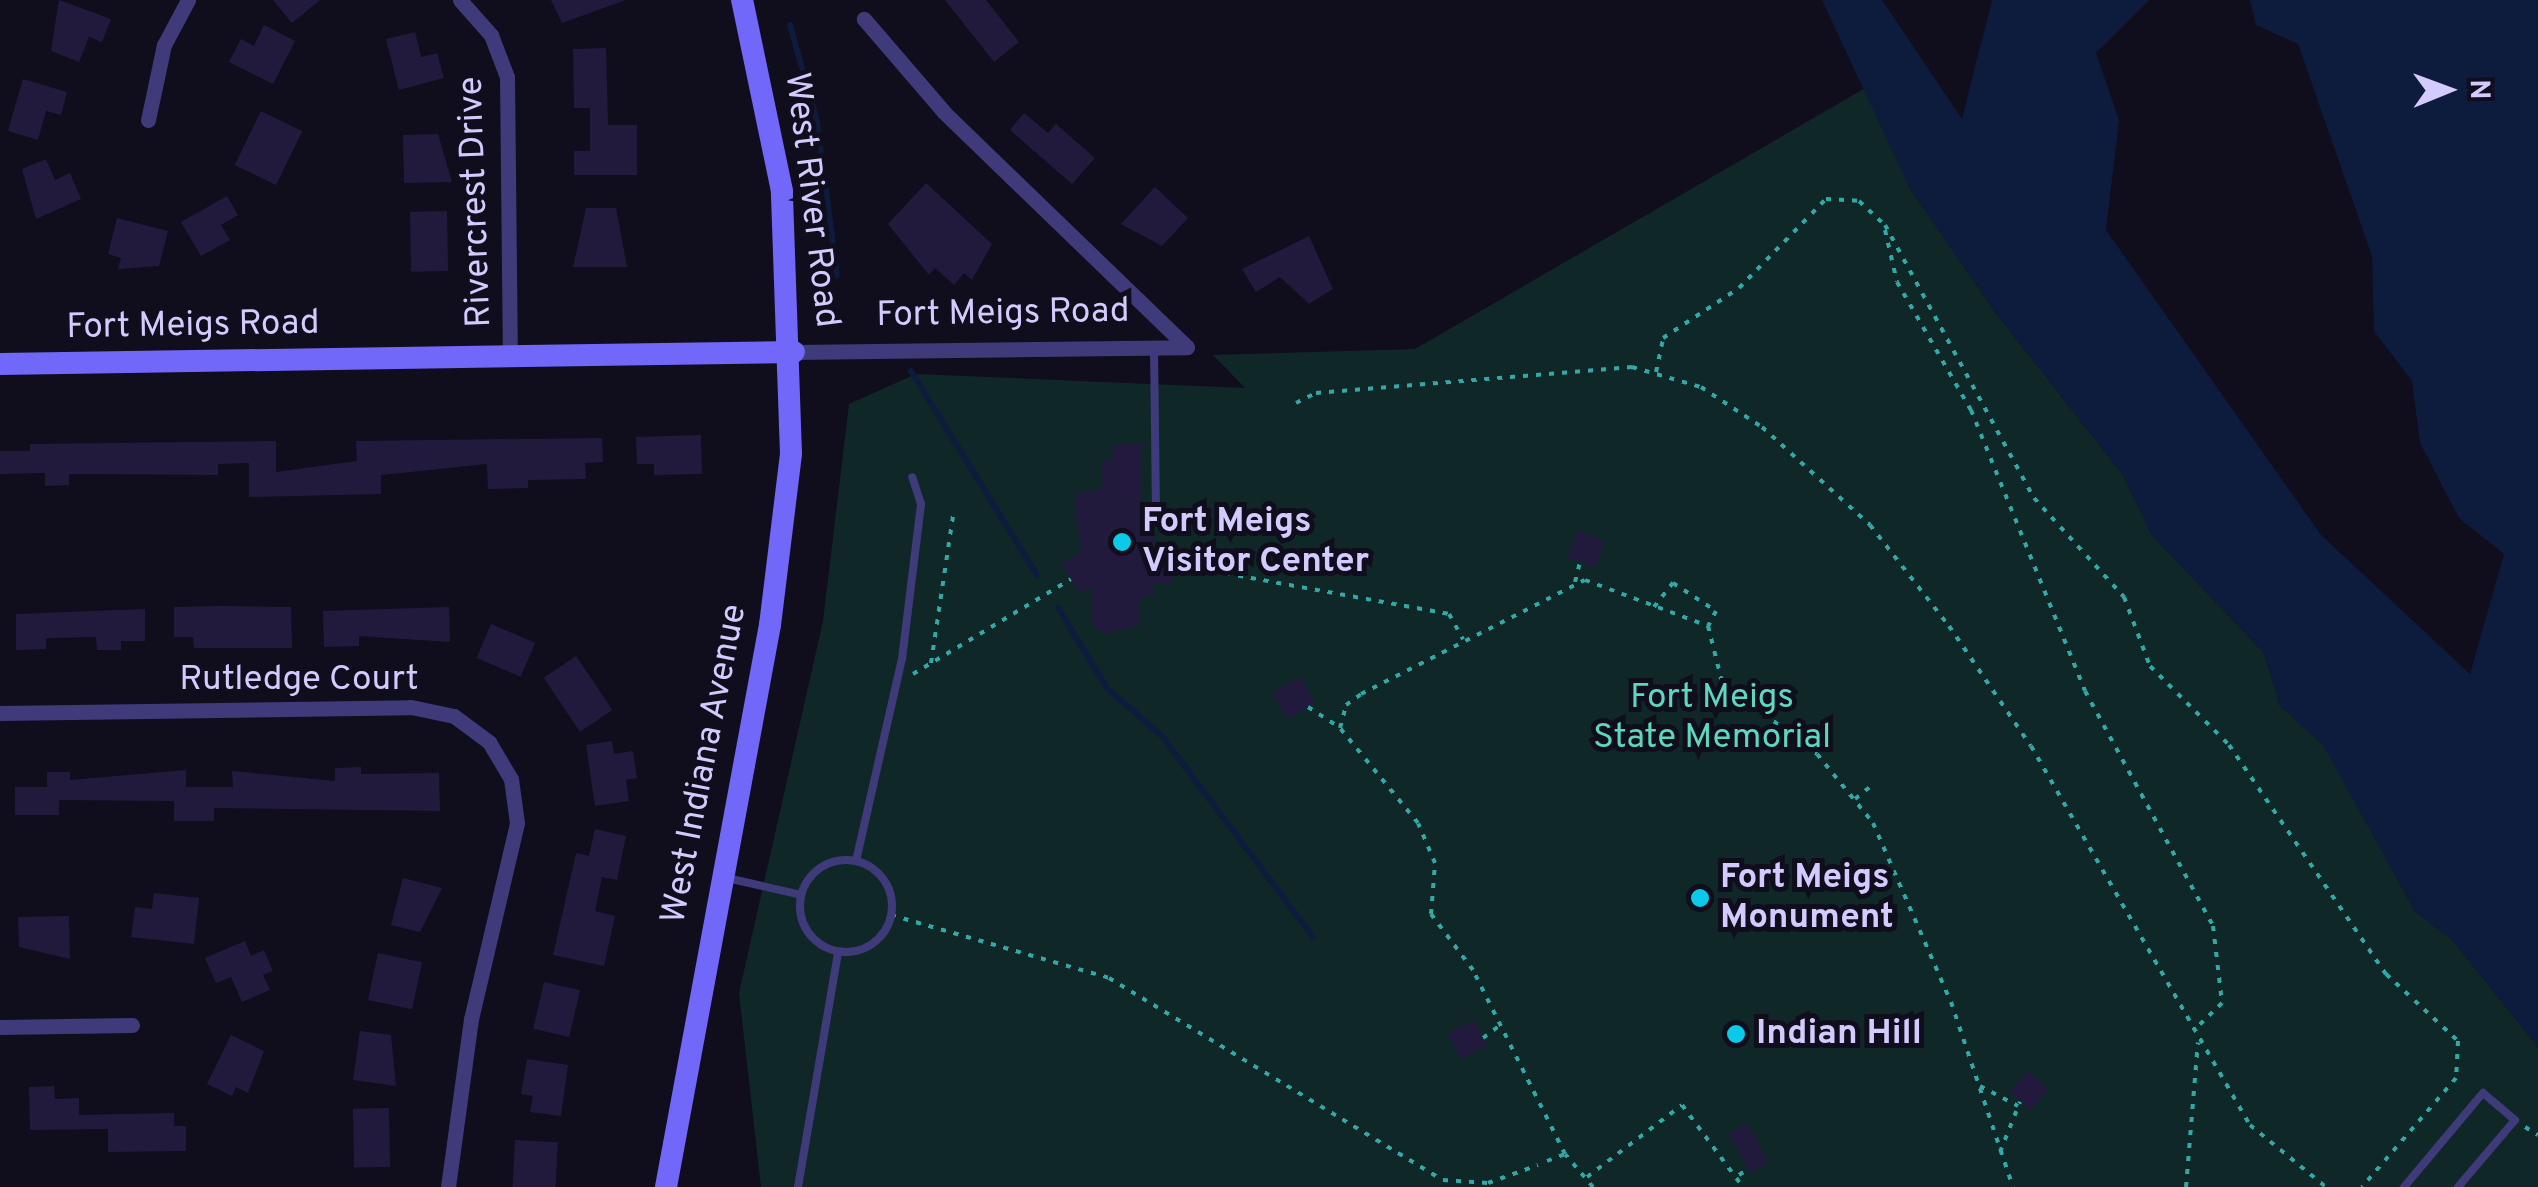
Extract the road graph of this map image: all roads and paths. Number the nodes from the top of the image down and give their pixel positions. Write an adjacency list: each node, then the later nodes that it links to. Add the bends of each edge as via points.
1 (188, 0): 5 (street, via 164,45)
2 (460, 0): 9 (street, Rivercrest Drive, via 491,36 506,78)
3 (742, 0): 8 (main road, West River Road, via 782,191)
4 (864, 19): 7 (street, Fort Meigs Road, via 944,112 1187,347)
5 (148, 120)
6 (1885, 225): 11 (path, via 1859,200 1826,200 1739,288 1663,338); 40 (path, via 1897,282 1971,410 2084,692 2212,926 2222,1003); 61 (path, via 2034,498 2124,597 2150,666 2229,745 2386,974 2458,1041 2456,1078)
7 (1154, 348): 8 (street, Fort Meigs Road); 14 (lane)
8 (794, 352): 9 (main road, Fort Meigs Road); 33 (main road, West Indiana Avenue, via 785,527)
9 (510, 357): 10 (main road, Fort Meigs Road)
10 (0, 364)
11 (1656, 372): 12 (path, via 1589,366); 40 (path, via 1762,427 1870,525 1988,680)
12 (1296, 403)
13 (1142, 471): 14 (lane)
14 (1156, 471): 17 (lane)
15 (912, 477): 26 (lane, via 921,504)
16 (954, 510): 25 (path)
17 (1156, 520)
18 (1580, 562): 21 (path)
19 (1174, 564): 24 (path, via 1449,614)
20 (1071, 579): 25 (path)
21 (1574, 582): 22 (path); 24 (path)
22 (1654, 607): 23 (path); 23 (path, via 1673,583 1716,611)
23 (1708, 626): 31 (path, via 1722,682 1800,738)
24 (1463, 639): 29 (path, via 1353,700)
25 (931, 663): 26 (path)
26 (896, 684): 32 (lane)
27 (1308, 707): 29 (path)
28 (0, 713): 52 (street, Rutledge Court, via 411,707 454,716 489,742 511,779 517,822 471,1019)
29 (1340, 728): 37 (path, via 1418,822 1435,863 1431,914)
30 (1871, 786): 31 (path)
31 (1855, 799): 43 (path, via 1893,859)
32 (856, 860): 34 (lane, via 827,863); 35 (lane, via 880,875)
33 (719, 876): 34 (lane); 53 (main road, West Indiana Avenue)
34 (800, 895): 36 (lane, via 804,926)
35 (891, 915): 36 (lane, via 866,948); 51 (path, via 1064,958 1443,1180)
36 (838, 952): 54 (lane)
37 (1504, 1022): 41 (path); 45 (path)
38 (132, 1025): 39 (street)
39 (0, 1027)
40 (2194, 1031): 42 (path)
41 (1483, 1038)
42 (2198, 1039): 59 (path); 60 (path, via 2250,1125)
43 (1980, 1086): 44 (path); 44 (path, via 2019,1104)
44 (2000, 1152): 58 (path)
45 (1566, 1154): 46 (path); 50 (path)
46 (1548, 1161)
47 (1538, 1165): 51 (path)
48 (1748, 1170): 49 (path)
49 (1739, 1174): 50 (path, via 1682,1105); 57 (path)
50 (1587, 1177): 56 (path)
51 (1505, 1179): 55 (path)
52 (448, 1187)
53 (666, 1187)
54 (798, 1187)
55 (1508, 1187)
56 (1593, 1187)
57 (1743, 1187)
58 (2013, 1187)
59 (2186, 1187)
60 (2326, 1187)
61 (2362, 1187)
62 (2404, 1187): 63 (lane, via 2483,1093 2515,1120)
63 (2458, 1187)

